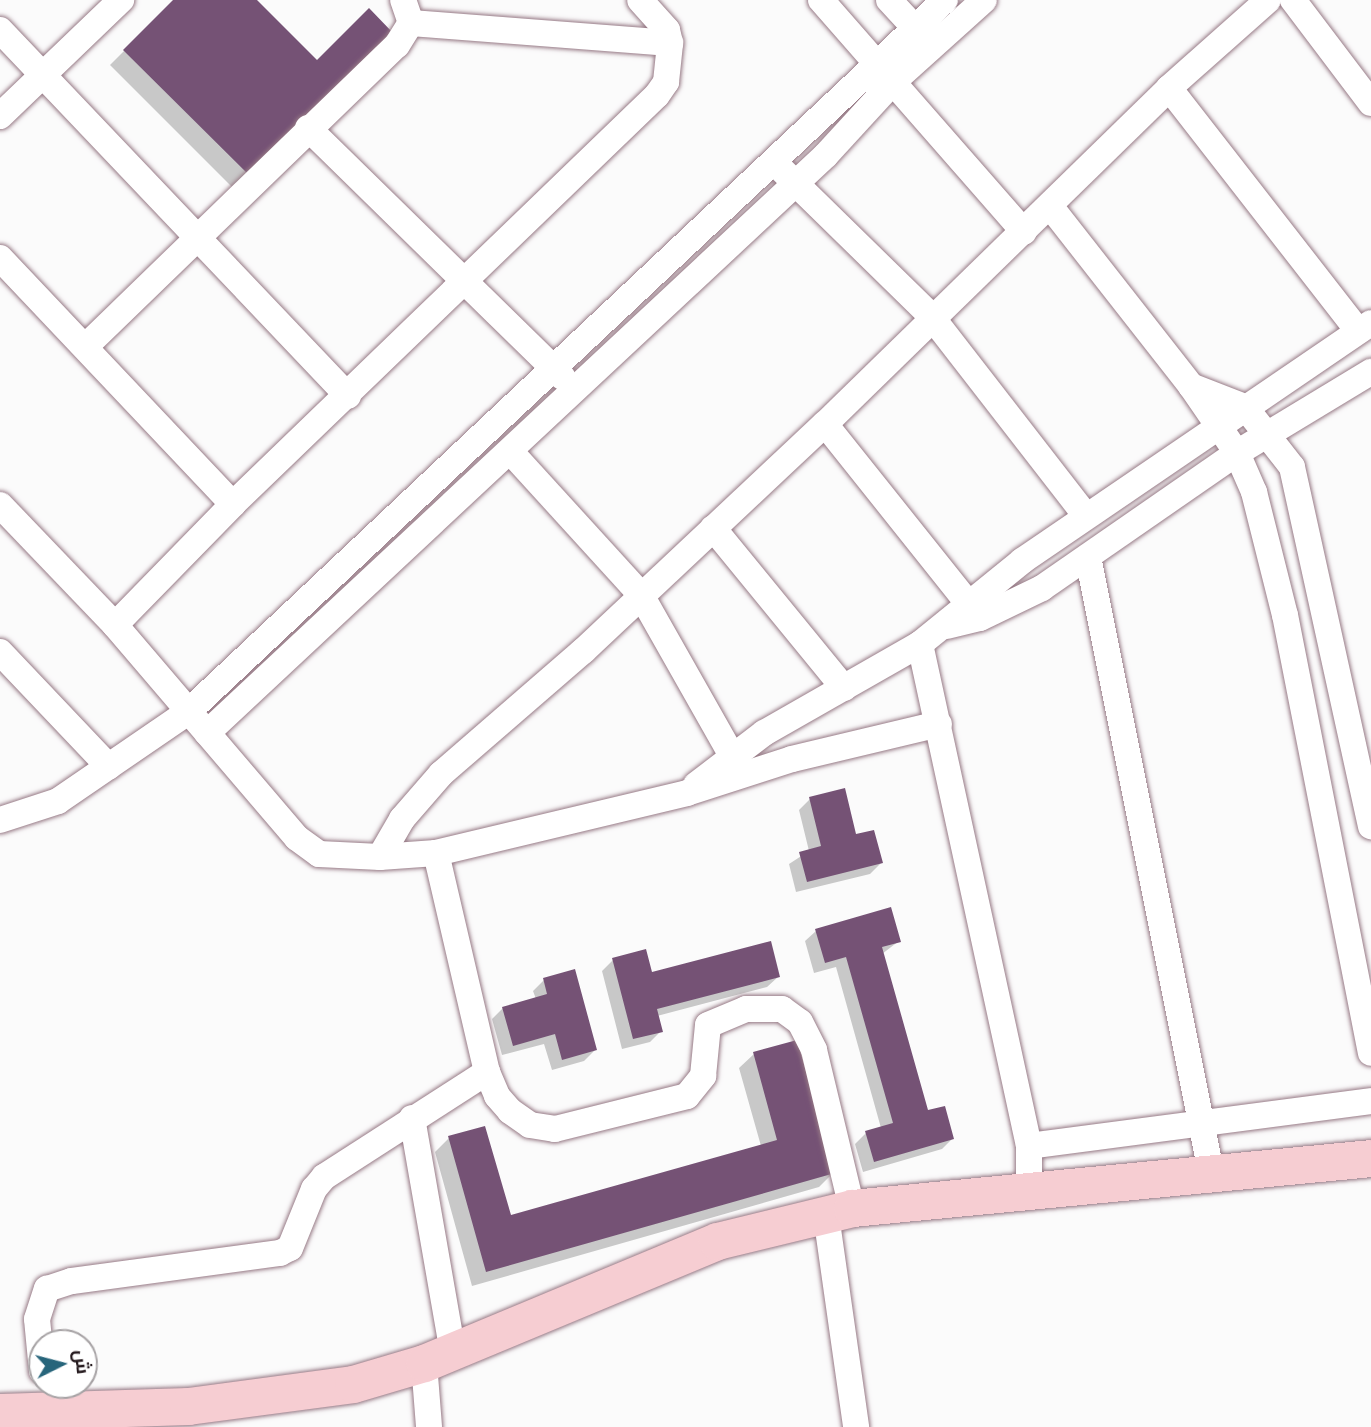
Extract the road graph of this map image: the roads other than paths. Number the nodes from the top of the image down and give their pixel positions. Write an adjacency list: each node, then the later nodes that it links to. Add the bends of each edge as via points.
1 (121, 0): 14 (street)
2 (640, 0): 12 (street, via 667,30)
3 (821, 0): 13 (street)
4 (889, 0): 11 (street)
5 (945, 0): 11 (street)
6 (984, 0): 11 (street)
7 (1268, 0): 15 (street)
8 (1293, 0): 16 (street)
9 (407, 12): 12 (street); 18 (street, via 397,45)
10 (0, 30): 14 (street)
11 (923, 37): 13 (street)
12 (670, 43): 25 (street, via 666,82 657,95)
13 (887, 73): 19 (street); 20 (street); 22 (street)
14 (45, 75): 17 (street); 23 (street)
15 (1169, 88): 21 (street); 27 (street)
16 (1371, 103)
17 (0, 116)
18 (308, 128): 23 (street); 25 (street)
19 (774, 163): 20 (street); 29 (street)
20 (796, 183): 26 (street); 32 (street)
21 (1050, 206): 22 (street); 31 (street)
22 (1024, 232): 26 (street)
23 (198, 234): 28 (street); 33 (street)
24 (0, 258): 28 (street)
25 (467, 282): 29 (street); 33 (street)
26 (931, 316): 35 (street); 42 (street)
27 (1365, 327): 34 (street)
28 (85, 347): 40 (street)
29 (551, 367): 32 (street); 51 (street)
30 (1371, 372): 37 (street)
31 (1191, 386): 34 (street); 36 (street)
32 (573, 389): 38 (street)
33 (348, 396): 40 (street)
34 (1245, 407): 36 (street); 37 (street)
35 (825, 424): 43 (street); 46 (street)
36 (1217, 425): 39 (street); 42 (street)
37 (1268, 434): 39 (street); 57 (street, via 1286,455 1299,487)
38 (510, 451): 45 (street); 53 (street)
39 (1237, 453): 44 (street); 60 (street, via 1273,558)
40 (233, 504): 47 (street)
41 (0, 505): 47 (street)
42 (1086, 516): 46 (street)
43 (713, 528): 45 (street); 50 (street)
44 (1088, 557): 46 (street, via 1042,588); 64 (street)
45 (641, 595): 54 (street); 59 (street, via 441,774 402,819)
46 (975, 610): 48 (street)
47 (115, 625): 51 (street)
48 (920, 644): 50 (street); 52 (street)
49 (0, 652): 55 (street)
50 (844, 688): 54 (street)
51 (188, 712): 53 (street); 55 (street)
52 (939, 724): 54 (street, via 792,759); 65 (street)
53 (207, 733): 59 (street, via 297,838 319,854)
54 (738, 766): 58 (street, via 687,793)
55 (108, 767): 56 (street, via 58,802)
56 (0, 820)
57 (1371, 826)
58 (436, 853): 59 (street); 61 (street)
59 (380, 857)
60 (1371, 1053)
61 (487, 1072): 63 (street); 69 (street, via 497,1096 510,1111 530,1125 555,1129 687,1096 703,1076 708,1025 746,1009 782,1009 800,1022 814,1050)
62 (1371, 1101): 64 (street)
63 (412, 1118): 70 (street, via 324,1177 314,1189 290,1248 72,1281 47,1289); 71 (street)
64 (1205, 1124): 65 (street); 67 (street)
65 (1029, 1146): 68 (street)
66 (1371, 1158): 67 (street)
67 (1211, 1172): 68 (street)
68 (1029, 1191): 69 (street)
69 (839, 1212): 71 (street, via 717,1241); 76 (street)
70 (38, 1329)
71 (438, 1355): 74 (street, via 353,1384); 75 (street)
72 (45, 1399): 73 (street); 74 (street)
73 (0, 1412)
74 (189, 1417)
75 (429, 1427)
76 (856, 1427)

